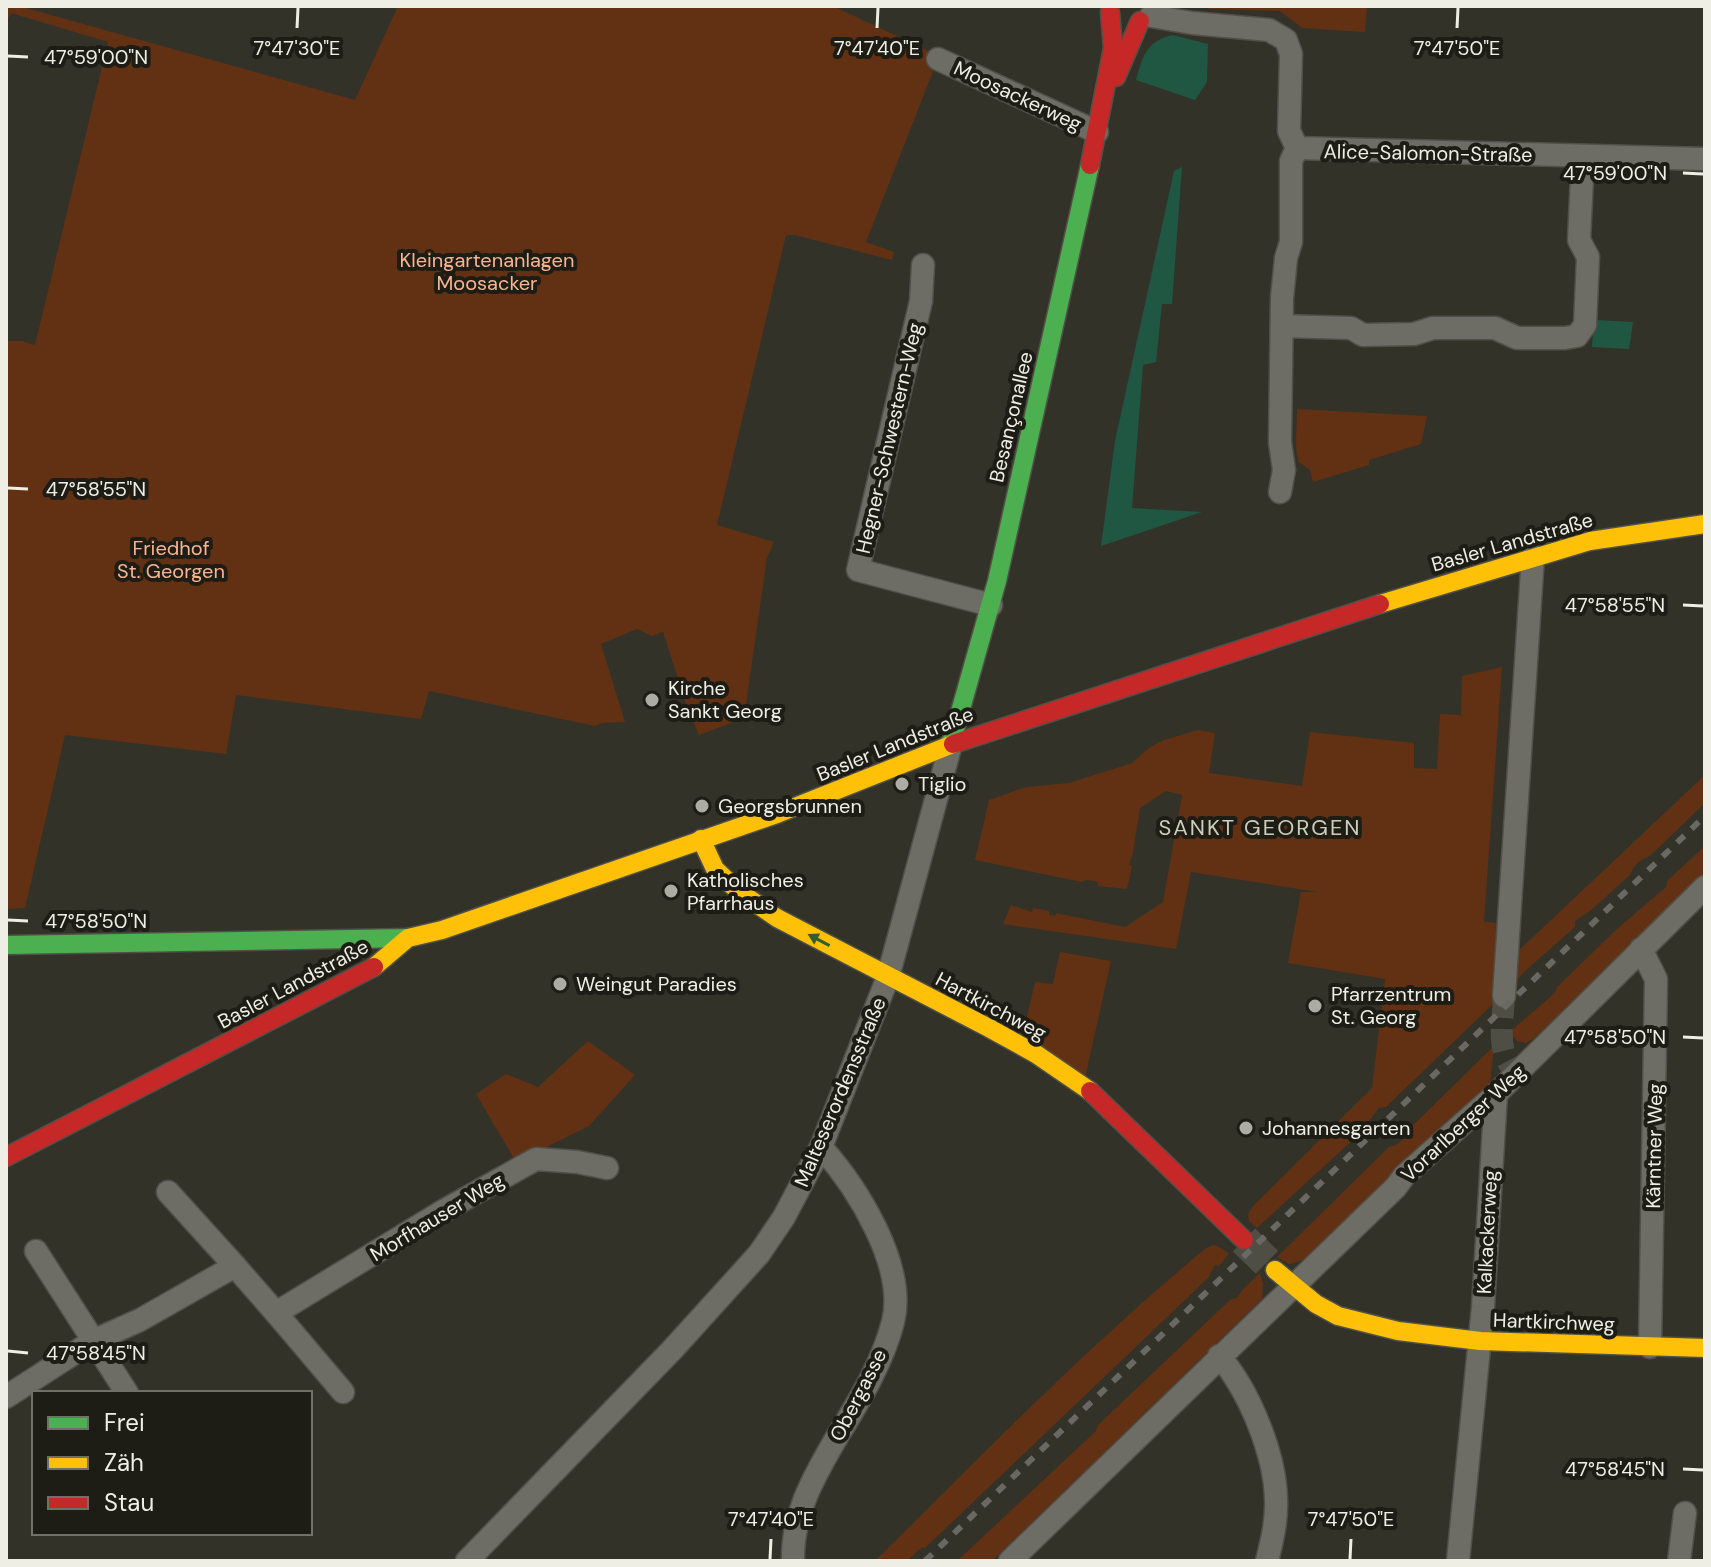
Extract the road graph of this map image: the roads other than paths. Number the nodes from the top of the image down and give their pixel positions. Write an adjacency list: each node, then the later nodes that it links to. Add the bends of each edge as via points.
1 (1178, 6): 4 (street, Alice-Salomon-Straße)
2 (1108, 9): 3 (street, Besançonallee, via 1124,21); 6 (street, Besançonallee, via 1113,48)
3 (1150, 14): 4 (street, Alice-Salomon-Straße); 6 (street, Besançonallee)
4 (1206, 24): 8 (street, Alice-Salomon-Straße, via 1269,30 1286,40 1291,54 1289,131)
5 (938, 59): 7 (street, Moosackerweg)
6 (1105, 98): 7 (street, Besançonallee)
7 (1097, 132): 16 (street, Besançonallee)
8 (1297, 148): 9 (street, Alice-Salomon-Straße); 12 (street, via 1291,161 1291,242)
9 (1583, 156): 10 (street, Alice-Salomon-Straße); 12 (street, via 1579,240 1588,257 1585,325 1577,336 1517,338 1495,328 1363,335 1351,328)
10 (1705, 159)
11 (923, 265): 16 (street, Hegner-Schwestern-Weg, via 921,301 858,570)
12 (1282, 326): 13 (street)
13 (1280, 492)
14 (1705, 524): 15 (street, Basler Landstraße, via 1605,538)
15 (1533, 556): 17 (street, Basler Landstraße); 24 (street)
16 (991, 605): 17 (street, Besançonallee)
17 (951, 744): 18 (street, Basler Landstraße, via 807,803); 23 (street, Malteserordensstraße)
18 (701, 839): 20 (street, Basler Landstraße); 23 (street, Hartkirchweg, one-way to 18, via 777,918 737,890 715,869)
19 (1705, 887): 22 (street, Vorarlberger Weg)
20 (408, 938): 21 (street); 27 (street, Basler Landstraße, via 372,969)
21 (6, 945)
22 (1641, 949): 25 (street, Vorarlberger Weg); 38 (street, Kärntner Weg, via 1656,979)
23 (888, 977): 26 (street, Malteserordensstraße); 30 (street, Hartkirchweg, via 1036,1054 1085,1086)
24 (1504, 996)
25 (1496, 1094): 34 (street, Vorarlberger Weg, via 1404,1176); 37 (street, Kalkackerweg)
26 (821, 1147): 45 (street, Malteserordensstraße, via 759,1254); 46 (street, Obergasse, via 837,1164 879,1237 894,1285 894,1320 869,1383 811,1482 801,1506)
27 (6, 1157)
28 (607, 1168): 35 (street, Morfhauser Weg, via 536,1159)
29 (168, 1192): 32 (street)
30 (1244, 1240)
31 (36, 1251): 36 (street)
32 (235, 1266): 35 (street); 36 (street)
33 (1275, 1270): 34 (street, Hartkirchweg)
34 (1294, 1287): 37 (street, Hartkirchweg, via 1338,1316 1361,1323); 40 (street, Vorarlberger Weg)
35 (276, 1313): 42 (street)
36 (93, 1341): 41 (street); 43 (street)
37 (1480, 1341): 38 (street, Hartkirchweg); 49 (street, Kalkackerweg)
38 (1650, 1347): 39 (street, Hartkirchweg)
39 (1705, 1348)
40 (1219, 1356): 47 (street, Vorarlberger Weg); 48 (street, via 1235,1374 1254,1413 1273,1469 1275,1521)
41 (126, 1391)
42 (343, 1392)
43 (6, 1397)
44 (1685, 1513): 50 (street)
45 (467, 1561)
46 (793, 1561)
47 (1010, 1561)
48 (1267, 1561)
49 (1458, 1561)
50 (1679, 1561)

